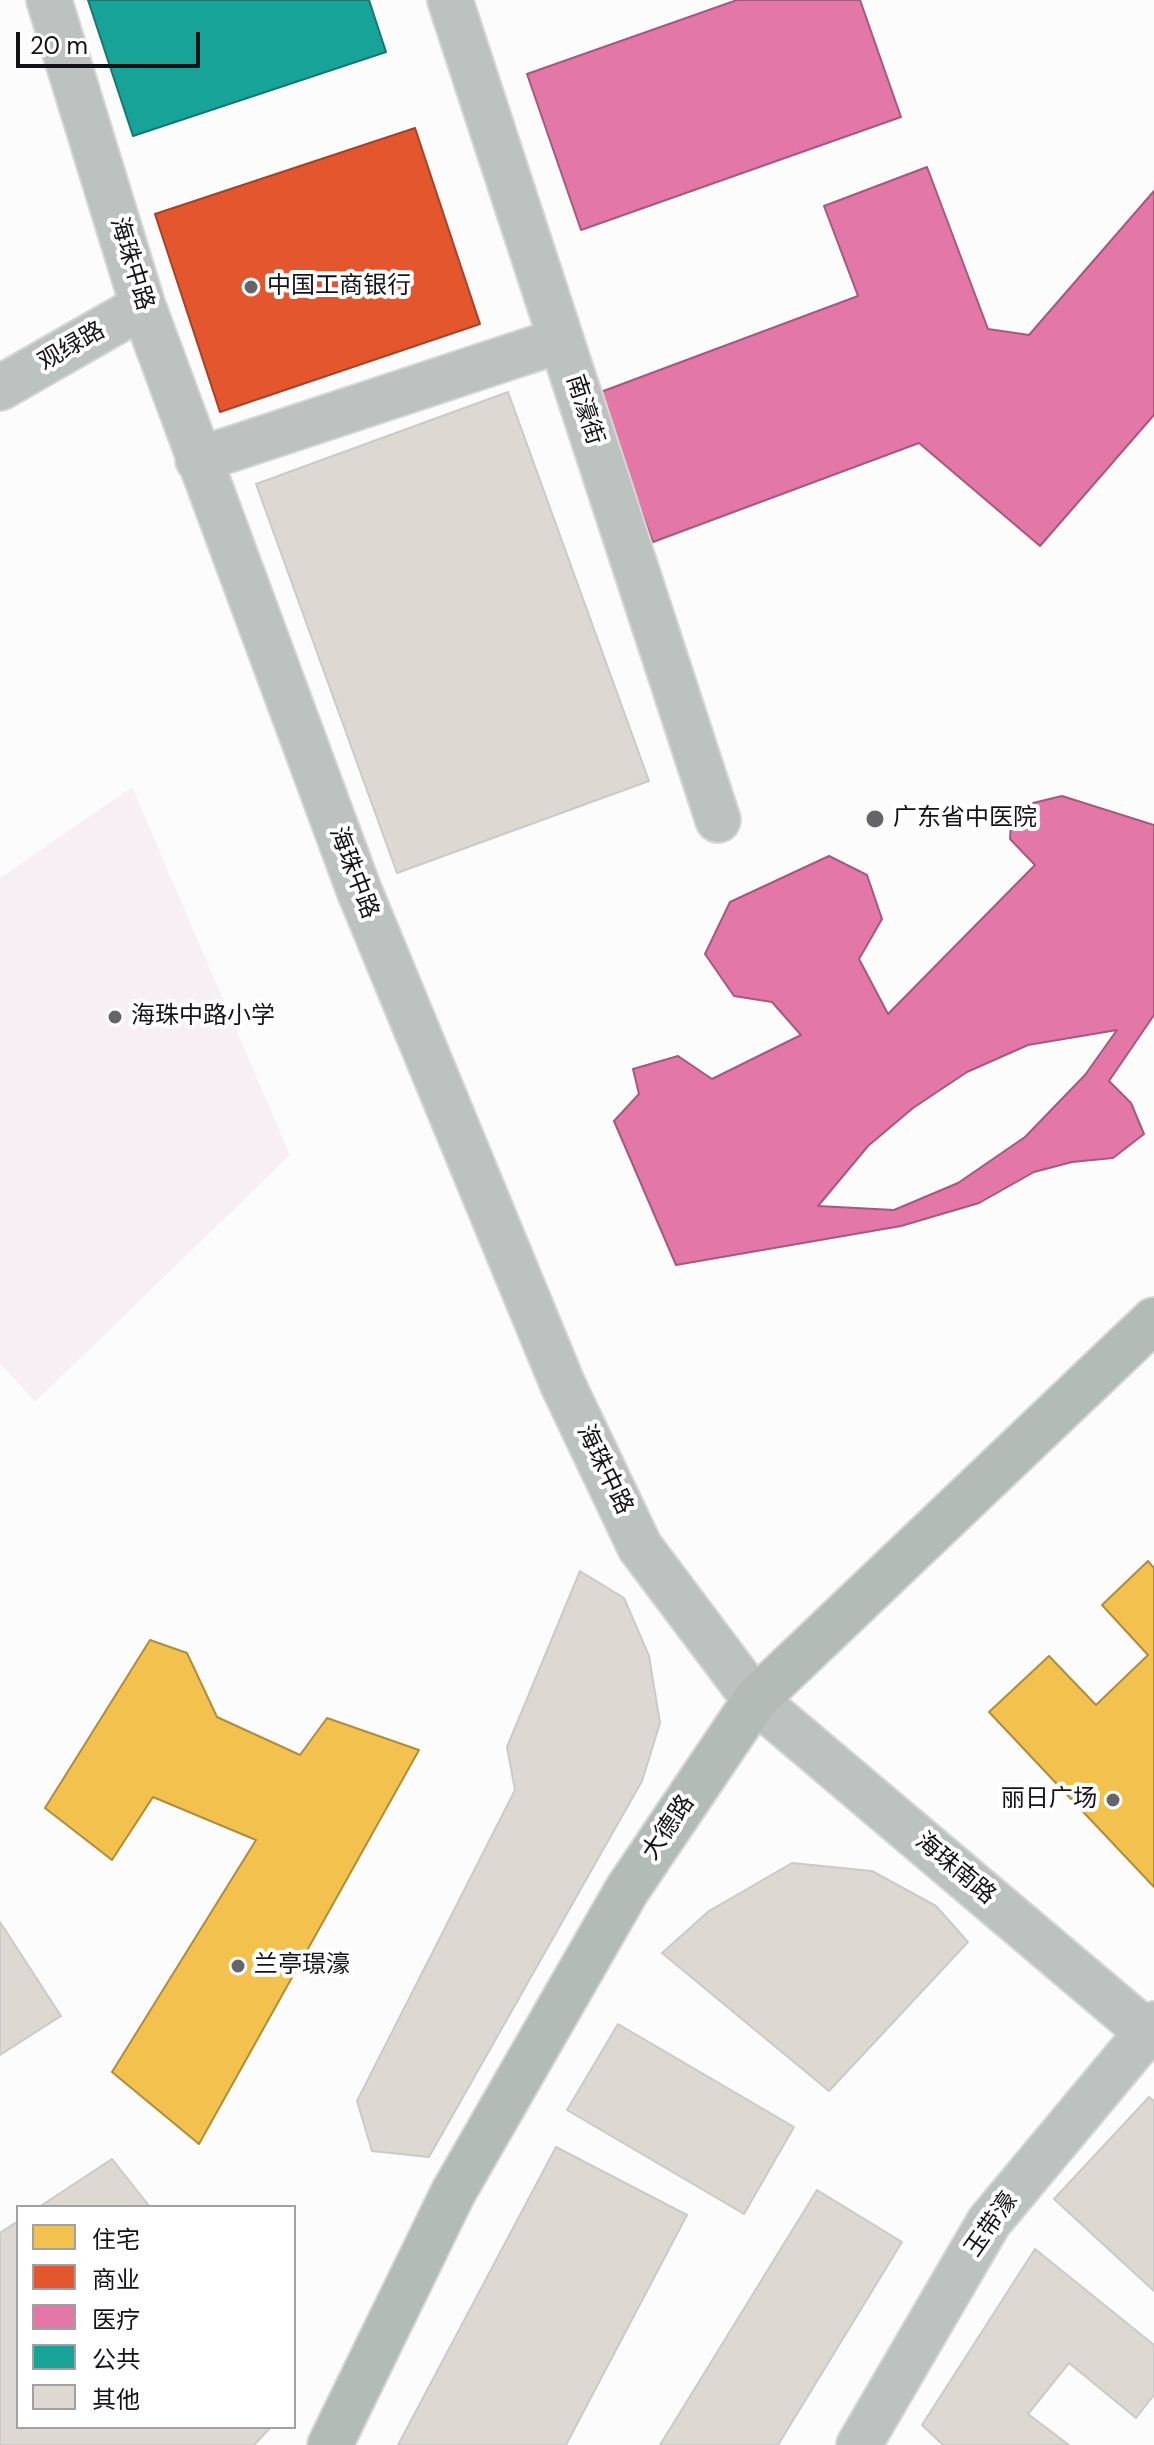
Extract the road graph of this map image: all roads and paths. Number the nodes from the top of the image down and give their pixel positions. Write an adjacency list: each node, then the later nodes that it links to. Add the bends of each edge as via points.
1 (49, 0): 3 (street, 海珠中路)
2 (450, 0): 4 (street, 南濠街)
3 (143, 306): 5 (street, 观绿路); 6 (street, 海珠中路)
4 (561, 340): 6 (street); 7 (street, 南濠街)
5 (0, 388)
6 (198, 460): 9 (street, 海珠中路, via 359,890 563,1385 640,1547)
7 (718, 820)
8 (1154, 1320): 9 (main road, 大德路)
9 (755, 1700): 10 (street, 海珠南路); 11 (main road, 大德路, via 627,1890 475,2153)
10 (1152, 2031): 12 (street, 玉带濠, via 989,2222)
11 (330, 2445)
12 (859, 2445)

